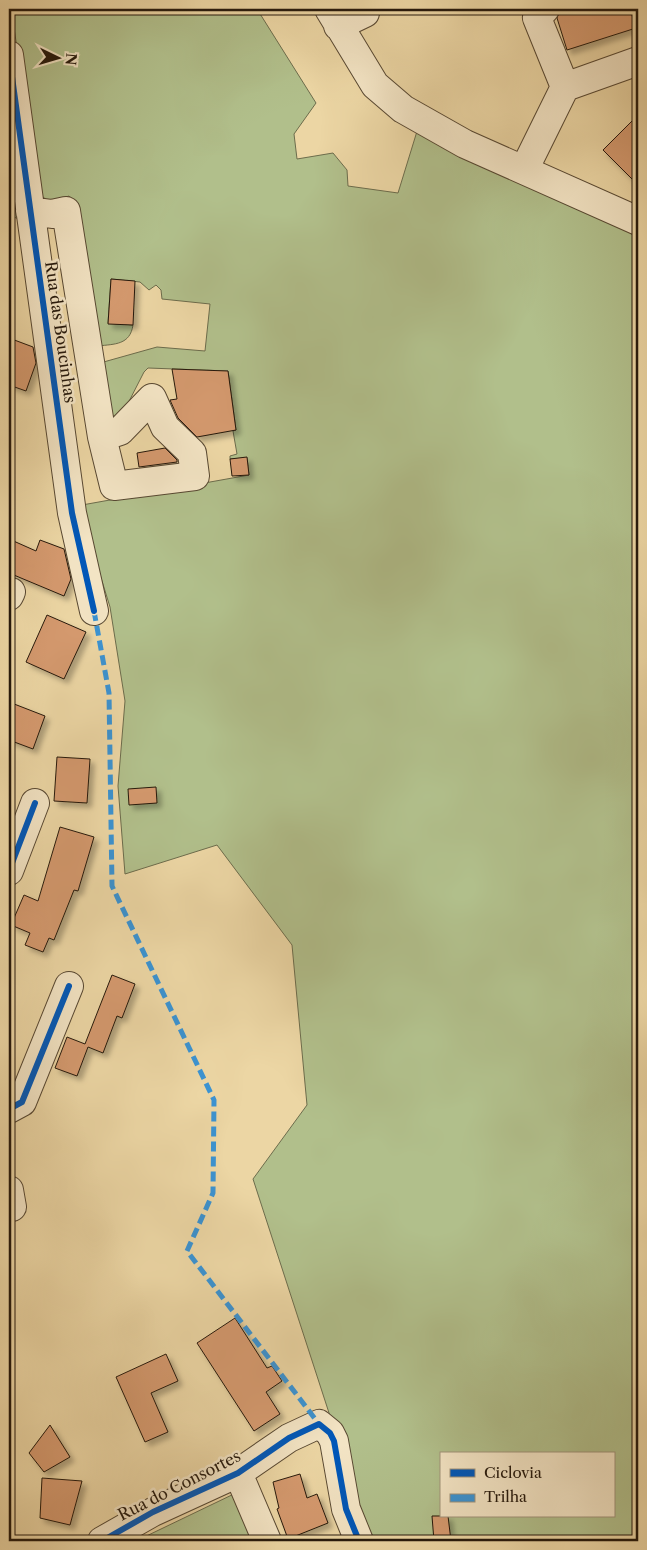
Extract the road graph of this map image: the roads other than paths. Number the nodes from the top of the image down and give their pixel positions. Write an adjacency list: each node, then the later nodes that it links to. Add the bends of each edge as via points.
1 (362, 9): 3 (street, via 365,14)
2 (545, 9): 6 (street, via 537,18)
3 (334, 17): 7 (street, via 375,85 403,109 464,144)
4 (9, 55): 8 (street, Rua das Boucinhas)
5 (638, 61): 6 (street)
6 (565, 87): 7 (street)
7 (524, 170): 9 (street)
8 (30, 211): 10 (street, via 52,214 66,211); 11 (street, Rua das Boucinhas, via 72,513)
9 (638, 221)
10 (102, 437)
11 (94, 611)
12 (35, 803): 13 (street)
13 (9, 871)
14 (69, 986): 15 (street, via 22,1102)
15 (9, 1109)
16 (238, 1473): 17 (street, Rua do Consortes, via 153,1512); 18 (street, Rua do Consortes); 19 (street, Rua do Consortes, via 289,1438 319,1424 334,1441 346,1509)
17 (102, 1541)
18 (267, 1541)
19 (359, 1541)

